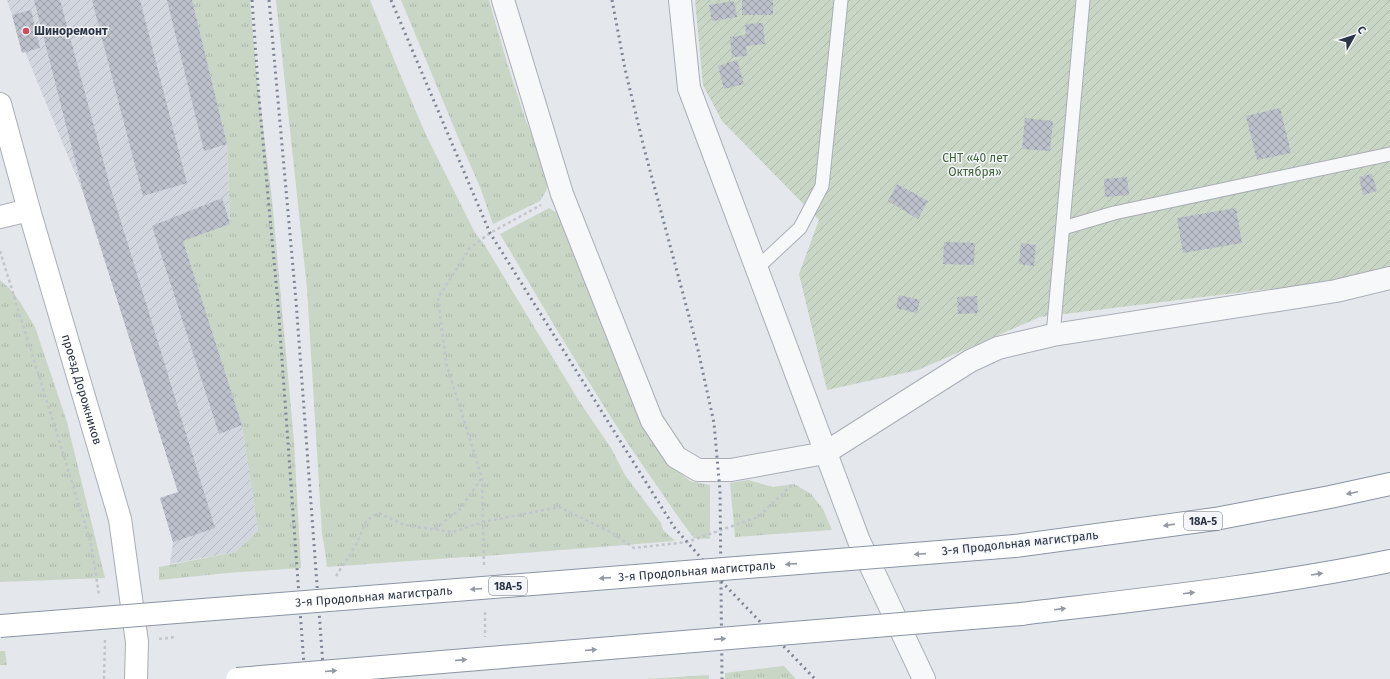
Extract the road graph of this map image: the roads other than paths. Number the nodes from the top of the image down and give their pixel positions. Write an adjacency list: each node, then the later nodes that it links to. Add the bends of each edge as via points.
1 (503, 0): 13 (street, via 562,194 652,421 676,457 698,470 731,470)
2 (680, 0): 10 (street, via 689,88)
3 (842, 0): 10 (lane, via 822,186 800,228)
4 (1083, 0): 9 (lane)
5 (0, 104): 7 (main road, проезд Дорожников)
6 (1390, 154): 9 (lane, via 1114,213)
7 (29, 210): 8 (main road); 17 (main road, проезд Дорожников, via 120,519 137,642)
8 (0, 217)
9 (1063, 228): 12 (lane)
10 (756, 269): 13 (street)
11 (1390, 278): 12 (street, via 1336,291)
12 (1053, 335): 13 (street, via 998,348 970,360)
13 (825, 453): 19 (street, via 858,541)
14 (1390, 484): 16 (main road, 3-я Продольная магистраль / 18А-5, one-way to 16, bridge, via 1215,519 1015,546)
15 (1390, 561): 18 (main road, one-way to 15, bridge, via 1021,614 1235,588)
16 (0, 626)
17 (136, 679)
18 (237, 679)
19 (924, 679)

